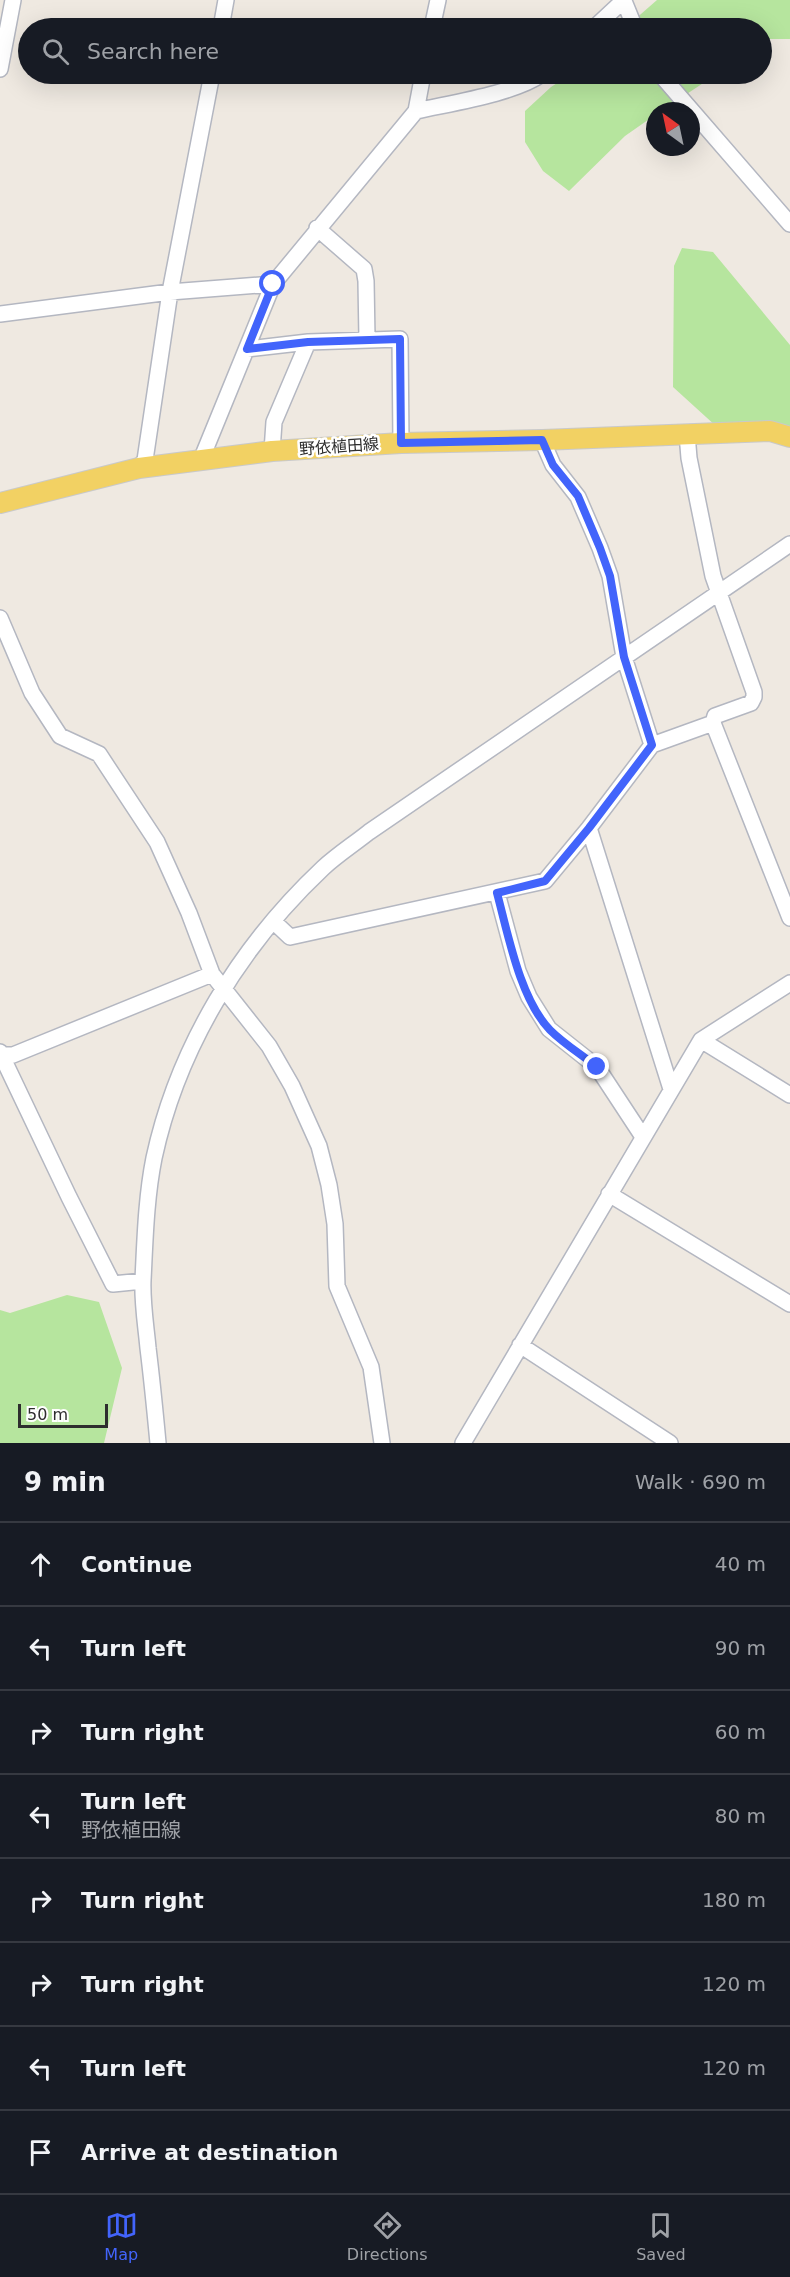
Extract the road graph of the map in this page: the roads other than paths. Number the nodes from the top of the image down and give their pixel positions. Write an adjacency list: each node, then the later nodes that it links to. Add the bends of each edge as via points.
1 (13, 0): 9 (street)
2 (226, 0): 5 (street)
3 (438, 0): 6 (street)
4 (624, 1): 7 (street); 8 (street)
5 (223, 18)
6 (434, 18)
7 (605, 18)
8 (631, 18)
9 (0, 69)
10 (210, 84): 18 (street)
11 (421, 84): 14 (street)
12 (521, 84): 14 (street)
13 (669, 84): 15 (street)
14 (416, 111): 16 (street)
15 (790, 224)
16 (317, 228): 17 (street); 20 (street, via 364,268)
17 (273, 284): 18 (street); 22 (street)
18 (170, 292): 19 (street); 29 (street, via 145,460)
19 (0, 314)
20 (367, 339): 21 (street); 26 (street, via 400,339)
21 (308, 342): 22 (street); 27 (street, via 274,422)
22 (247, 349): 28 (street)
23 (687, 434): 24 (main road, 野依植田線, via 770,431); 25 (main road, 野依植田線); 32 (street)
24 (790, 437)
25 (542, 440): 26 (main road, 野依植田線); 34 (street, via 553,465 578,496 600,548 610,576)
26 (401, 443): 27 (main road, 野依植田線)
27 (272, 451): 28 (main road, 野依植田線)
28 (201, 459): 29 (main road, 野依植田線)
29 (139, 468): 30 (main road, 野依植田線)
30 (0, 504)
31 (790, 543): 32 (street)
32 (718, 593): 34 (street); 35 (street, via 754,697 751,703 715,716)
33 (0, 618): 41 (street, via 32,693 60,736 99,754 157,842)
34 (624, 657): 36 (street); 40 (street, via 369,831 325,866)
35 (713, 723): 36 (street); 39 (street)
36 (652, 745): 37 (street)
37 (589, 828): 38 (street, via 545,881); 46 (street)
38 (497, 893): 40 (street, via 290,937); 48 (street, via 529,998 549,1029 597,1067)
39 (790, 918)
40 (273, 921): 43 (street)
41 (212, 974): 43 (street); 45 (street, via 13,1055)
42 (790, 983): 44 (street)
43 (222, 988): 50 (street, via 174,1091 154,1159); 54 (street, via 269,1046 319,1146 335,1224 337,1286 371,1367)
44 (700, 1040): 46 (street); 47 (street)
45 (1, 1054): 50 (street, via 113,1284)
46 (671, 1089): 48 (street)
47 (790, 1095)
48 (643, 1137): 49 (street)
49 (609, 1194): 51 (street); 52 (street)
50 (143, 1281): 53 (street)
51 (790, 1304)
52 (520, 1345): 55 (street); 56 (street)
53 (158, 1443)
54 (382, 1443)
55 (463, 1443)
56 (670, 1443)

